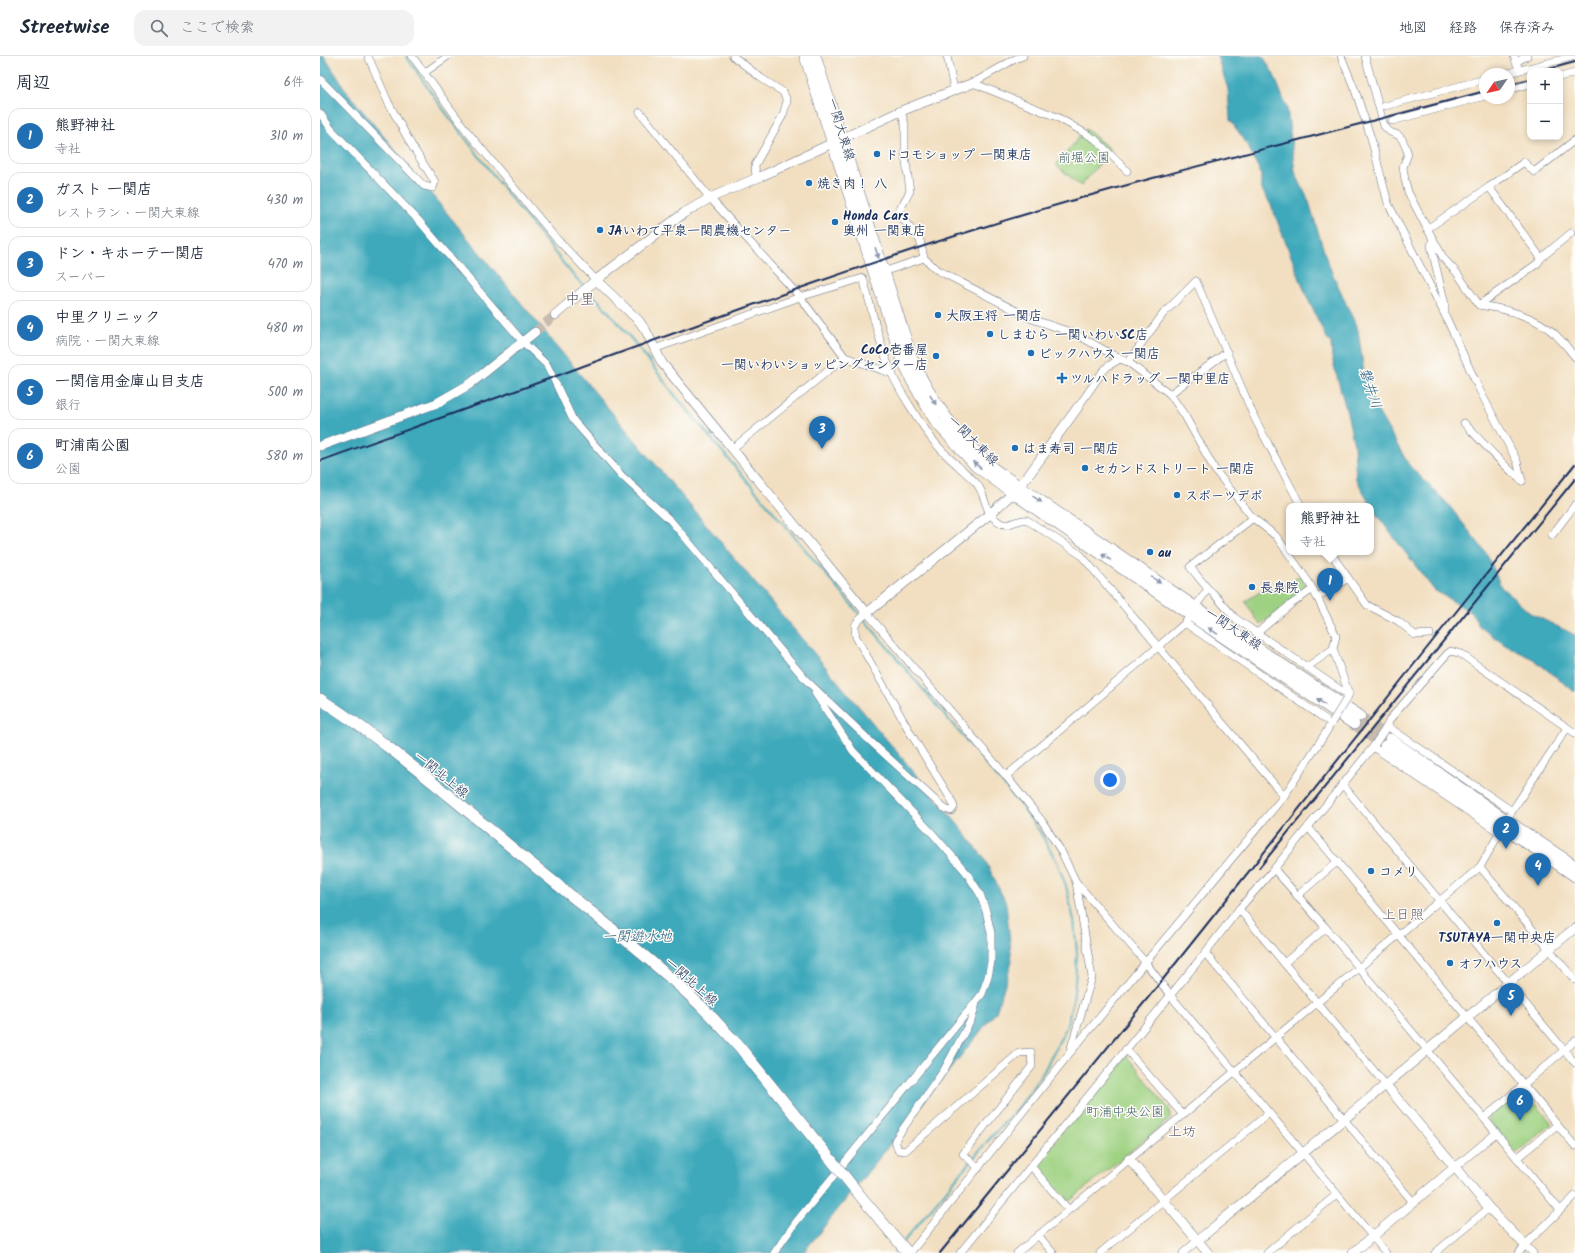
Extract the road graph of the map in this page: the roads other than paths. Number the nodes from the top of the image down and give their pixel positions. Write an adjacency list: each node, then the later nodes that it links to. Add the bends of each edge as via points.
1 (368, 56): 19 (street, via 388,102 435,182 433,188 424,186)
2 (412, 56): 16 (street)
3 (448, 56): 16 (street)
4 (733, 56): 34 (street, via 760,78 783,92 787,101 783,115 755,165)
5 (805, 56): 32 (main road, 一関大東線)
6 (815, 56): 32 (main road, 一関大東線)
7 (947, 56): 24 (street)
8 (1023, 56): 21 (street)
9 (1341, 56): 47 (street, via 1355,90 1388,203)
10 (1365, 56): 37 (street, via 1384,126 1402,139 1406,148 1408,154 1403,168 1408,192)
11 (1527, 56): 13 (street)
12 (1575, 56): 14 (street)
13 (1515, 59): 14 (street)
14 (1519, 70): 15 (street)
15 (1515, 71)
16 (424, 73): 43 (street, via 466,130 554,236)
17 (1574, 75): 18 (street)
18 (1563, 77)
19 (320, 79)
20 (1479, 81): 26 (street)
21 (974, 83): 24 (street); 33 (street, via 1058,117 1095,139)
22 (1527, 85): 23 (street)
23 (1515, 88)
24 (954, 90): 27 (street)
25 (1479, 98): 30 (street)
26 (1385, 106)
27 (901, 111): 32 (street); 40 (street, via 906,124 905,155 910,191 898,214 920,240)
28 (640, 112): 36 (street)
29 (320, 113): 49 (street, via 331,129 420,222)
30 (1392, 121)
31 (1575, 140): 35 (street, via 1534,172 1524,162)
32 (836, 141): 34 (street); 42 (main road, 一関大東線, one-way to 42); 62 (main road, 一関大東線, one-way to 32, via 976,466 936,422 912,381 901,357)
33 (1128, 170)
34 (756, 178): 36 (street)
35 (1489, 188): 37 (street); 41 (street)
36 (710, 198): 43 (street, via 684,212); 44 (street)
37 (1427, 229): 39 (street)
38 (1571, 233): 41 (street)
39 (1433, 239): 45 (street, via 1444,259); 47 (street, via 1431,246 1445,304)
40 (924, 258): 42 (street); 54 (street, via 938,271 1032,319 1076,334)
41 (1541, 258): 45 (street, via 1538,263)
42 (883, 272): 62 (main road, 一関大東線, one-way to 62, via 912,359 936,405 975,453)
43 (596, 280): 46 (street); 50 (street, via 639,321)
44 (800, 297): 50 (street); 52 (street); 56 (street, via 863,278)
45 (1479, 305): 53 (street, via 1516,313 1540,324 1556,335)
46 (555, 315)
47 (1444, 315): 59 (street, via 1517,461 1522,481 1490,452)
48 (535, 332): 49 (street)
49 (523, 342): 60 (street, via 470,384 437,403); 82 (street, via 547,365 573,420 622,476 671,521)
50 (654, 349): 61 (street, via 662,363)
51 (1227, 352): 55 (street, via 1196,281 1164,314); 57 (street); 63 (street, via 1255,419)
52 (845, 357): 56 (street); 61 (street)
53 (1575, 357)
54 (1120, 359): 55 (street); 58 (street, via 1103,371)
55 (1128, 362): 57 (street)
56 (892, 374): 65 (street, via 931,438 976,483)
57 (1170, 394): 66 (street, via 1214,470)
58 (1078, 407): 62 (street)
59 (1464, 423)
60 (320, 446)
61 (732, 449): 75 (street)
62 (1016, 490): 65 (street); 76 (main road, 一関大東線)
63 (1299, 503)
64 (1575, 505): 67 (street)
65 (990, 514): 75 (street); 79 (street, via 1005,525 1022,519 1027,520 1081,554)
66 (1253, 518): 68 (street, via 1276,536); 72 (street, via 1190,567)
67 (1552, 535)
68 (1286, 550)
69 (1289, 555): 73 (street)
70 (1332, 555): 71 (street)
71 (1348, 578): 74 (street); 78 (street, via 1370,608 1398,621 1417,636)
72 (1208, 589): 76 (street); 77 (street, via 1235,618)
73 (1313, 589): 74 (street); 77 (street)
74 (1317, 597): 80 (street, via 1336,636)
75 (866, 614): 82 (street, via 856,622 856,637 954,808 951,811 945,809); 92 (street)
76 (1190, 615): 79 (street); 85 (main road, 一関大東線); 86 (street)
77 (1257, 633): 81 (street)
78 (1430, 634)
79 (1159, 646): 92 (street); 94 (street)
80 (1333, 649): 81 (street); 83 (street)
81 (1308, 667): 83 (street)
82 (806, 680): 117 (street, via 854,751 933,834 966,872 980,894 990,933 990,962 988,977)
83 (1348, 696): 86 (street, bridge)
84 (320, 699): 155 (main road, 一関北上線, bridge, via 396,754 701,1006 738,1045)
85 (1357, 720)
86 (1332, 722): 94 (street)
87 (1387, 726): 88 (street, via 1451,651 1461,654); 91 (street); 95 (street)
88 (1567, 728): 89 (street); 95 (street)
89 (1575, 733)
90 (1388, 743): 95 (main road)
91 (1373, 747): 93 (street); 95 (street)
92 (1006, 776): 102 (street, via 1042,821)
93 (1342, 784): 96 (street); 104 (street)
94 (1284, 796): 112 (street)
95 (1505, 823): 98 (main road); 99 (street); 101 (main road)
96 (1308, 827): 97 (street); 100 (street)
97 (1338, 861): 103 (street); 108 (street)
98 (1575, 866)
99 (1480, 867): 104 (street); 109 (street)
100 (1274, 868): 103 (street); 105 (street)
101 (1575, 876)
102 (1076, 882): 112 (street); 125 (street, via 1092,977)
103 (1297, 896): 106 (street)
104 (1440, 900): 108 (street); 115 (street)
105 (1239, 908): 110 (street); 111 (street)
106 (1326, 928): 111 (street); 113 (street)
107 (1575, 928): 109 (street)
108 (1399, 935): 113 (street); 119 (street)
109 (1549, 949): 114 (street); 115 (street)
110 (1205, 953): 116 (street); 120 (street)
111 (1284, 963): 118 (street)
112 (1146, 964): 116 (street); 125 (street)
113 (1359, 968): 118 (street); 123 (street)
114 (1575, 980)
115 (1507, 983): 119 (street); 124 (street)
116 (1170, 995): 122 (street); 127 (street)
117 (977, 1000): 141 (street, via 972,1018 944,1070 895,1140 898,1150 905,1151 1019,1053 1031,1052 1032,1066 963,1154); 154 (street, via 796,1222)
118 (1317, 1003): 120 (street); 128 (street)
119 (1467, 1017): 123 (street); 129 (street)
120 (1276, 1037): 127 (street); 133 (street)
121 (1575, 1041): 124 (street)
122 (1126, 1049): 131 (street); 140 (street)
123 (1427, 1050): 128 (street); 132 (street)
124 (1564, 1050): 126 (street); 129 (street)
125 (1070, 1054): 141 (street)
126 (1575, 1064)
127 (1235, 1071): 130 (street); 131 (street)
128 (1385, 1084): 133 (street); 142 (street)
129 (1524, 1084): 132 (street); 134 (street)
130 (1269, 1113): 137 (street); 145 (street)
131 (1183, 1115): 139 (street)
132 (1484, 1118): 135 (street)
133 (1344, 1119): 137 (street); 146 (street)
134 (1557, 1125): 136 (street); 138 (street)
135 (1496, 1133): 138 (street); 142 (street)
136 (1575, 1146)
137 (1303, 1153): 143 (street); 152 (street)
138 (1516, 1158): 149 (street)
139 (1129, 1159): 145 (street); 148 (street)
140 (1031, 1166): 148 (street); 156 (street)
141 (977, 1167): 155 (street)
142 (1454, 1168): 146 (street); 147 (street)
143 (1337, 1194): 151 (street); 162 (street)
144 (1575, 1196): 149 (street)
145 (1163, 1200): 152 (street); 159 (street)
146 (1413, 1202): 151 (street)
147 (1489, 1208): 153 (street); 165 (street)
148 (1068, 1209): 150 (street)
149 (1560, 1210): 153 (street)
150 (1038, 1235): 157 (street); 158 (street)
151 (1372, 1237): 163 (street); 164 (street)
152 (1197, 1241): 160 (street); 161 (street)
153 (1525, 1245): 166 (street); 167 (street)
154 (774, 1253)
155 (909, 1253)
156 (960, 1253)
157 (1017, 1253)
158 (1053, 1253)
159 (1100, 1253)
160 (1182, 1253)
161 (1208, 1253)
162 (1267, 1253)
163 (1352, 1253)
164 (1386, 1253)
165 (1435, 1253)
166 (1519, 1253)
167 (1533, 1253)

